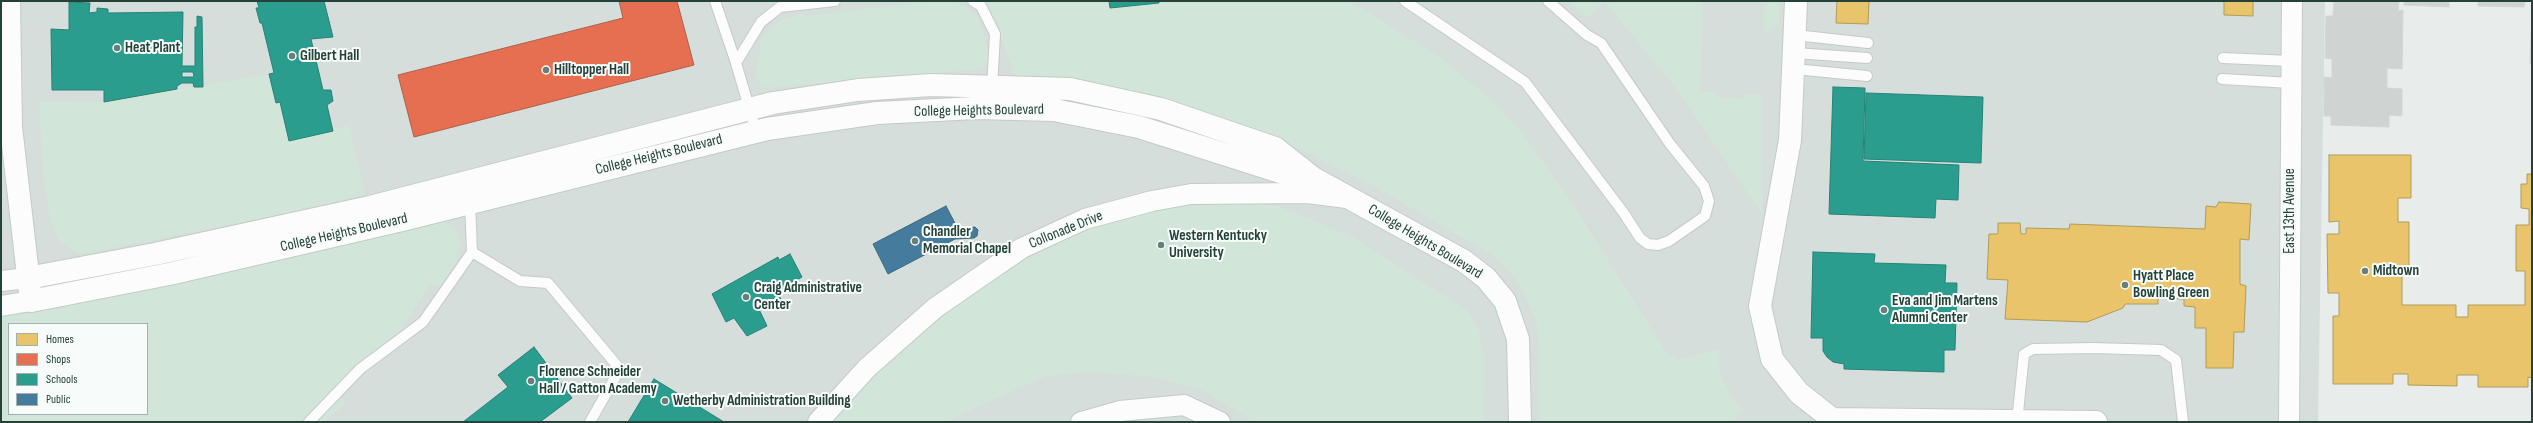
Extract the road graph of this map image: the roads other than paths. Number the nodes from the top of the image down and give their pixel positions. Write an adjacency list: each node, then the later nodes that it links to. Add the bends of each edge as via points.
1 (9, 1): 24 (street, via 11,127)
2 (715, 1): 14 (lane)
3 (835, 1): 14 (lane, via 780,7 761,22)
4 (973, 1): 18 (lane, via 981,6 995,34)
5 (1405, 1): 6 (lane, via 1525,82 1640,238 1648,244 1669,241 1705,216 1709,201 1704,186 1670,144 1602,43 1587,35)
6 (1548, 1)
7 (1796, 1): 10 (street)
8 (2292, 1): 13 (street, East 13th Avenue)
9 (1868, 43): 10 (lane)
10 (1795, 52): 11 (lane); 15 (lane); 29 (street, via 1790,140 1760,306 1772,359 1799,393 1832,419)
11 (1867, 58)
12 (2223, 58): 13 (lane)
13 (2291, 61): 17 (street, East 13th Avenue)
14 (736, 63): 19 (lane)
15 (1867, 76)
16 (2222, 79): 17 (lane)
17 (2291, 83): 38 (street, East 13th Avenue)
18 (991, 97): 19 (street, College Heights Boulevard, via 931,85 858,90); 20 (street, College Heights Boulevard); 22 (street, College Heights Boulevard, via 1139,126 1293,176 1313,178)
19 (750, 109): 20 (lane); 21 (street, College Heights Boulevard)
20 (756, 131): 21 (street, College Heights Boulevard)
21 (468, 193): 23 (lane); 24 (street, College Heights Boulevard); 26 (street, College Heights Boulevard, via 169,274)
22 (1353, 199): 32 (street, Collonade Drive, via 1307,193 1190,194 1152,201 1084,220 1022,248 935,308 867,368); 34 (street, College Heights Boulevard, via 1464,261 1486,278 1504,301 1518,339)
23 (472, 252): 30 (lane, via 423,322 360,369); 31 (lane, via 520,281 548,284 620,369)
24 (28, 278): 25 (street); 26 (street)
25 (1, 281)
26 (30, 301): 27 (street)
27 (1, 306)
28 (1089, 421): 33 (street, via 1120,412 1184,405)
29 (1884, 421): 35 (street)
30 (309, 422)
31 (590, 422)
32 (818, 422)
33 (1220, 422)
34 (1520, 422)
35 (2017, 422): 36 (street); 37 (lane, via 2024,354 2033,349 2094,348 2162,350 2176,360)
36 (2096, 422)
37 (2183, 422)
38 (2289, 422)

